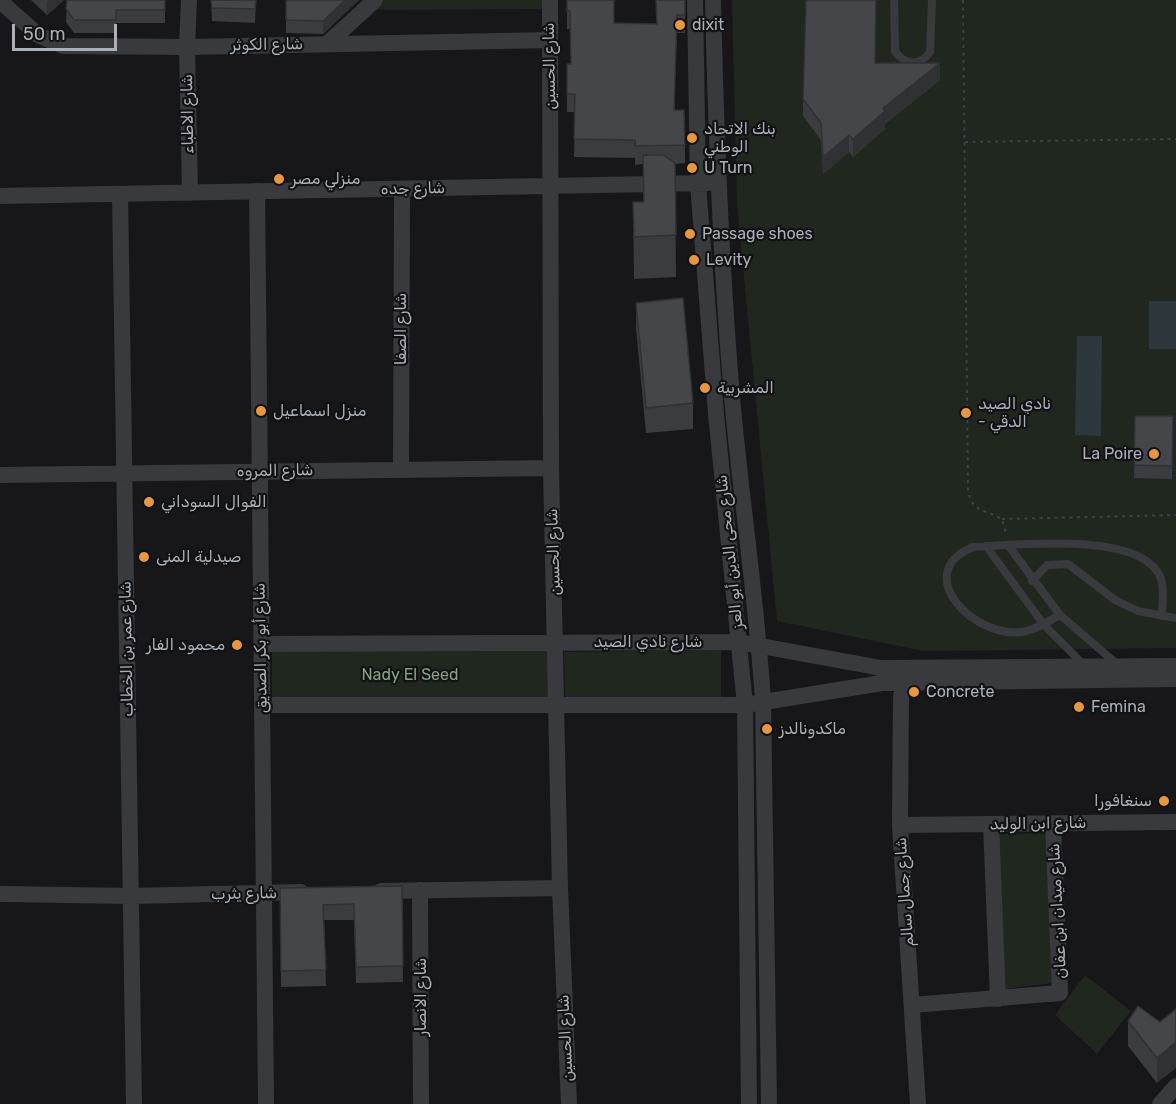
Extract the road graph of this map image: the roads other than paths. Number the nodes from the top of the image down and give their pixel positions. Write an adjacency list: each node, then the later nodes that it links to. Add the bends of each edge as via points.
1 (189, 0): 11 (street, شارع الاطباء)
2 (375, 0): 10 (street)
3 (550, 0): 9 (street, شارع الحسين)
4 (695, 0): 13 (street, شارع محى الدين أبو العز)
5 (713, 0): 12 (street, شارع محى الدين أبو العز)
6 (894, 0): 7 (lane, via 895,51 912,63 920,62 930,52)
7 (932, 0)
8 (0, 1): 11 (street, شارع الكوثر, via 38,35 63,46)
9 (550, 40): 10 (street, شارع الكوثر); 14 (street, شارع الحسين)
10 (327, 44): 11 (street, شارع الكوثر)
11 (187, 47): 17 (street, شارع الاطباء)
12 (718, 183): 13 (street, شارع جده); 35 (street, شارع محى الدين أبو العز, via 733,408)
13 (698, 184): 14 (street, شارع جده); 32 (street, شارع محى الدين أبو العز)
14 (552, 186): 15 (street, شارع جده); 20 (street, شارع الحسين)
15 (402, 189): 16 (street, شارع جده); 21 (street, شارع الصفا)
16 (256, 191): 17 (street, شارع جده); 22 (street, شارع أبو بكر الصديق)
17 (190, 193): 18 (street, شارع جده)
18 (120, 194): 19 (street, شارع جده); 23 (street, شارع عمر بن الخطاب)
19 (0, 196)
20 (551, 468): 21 (street, شارع المروه); 33 (street, شارع الحسين)
21 (401, 470): 22 (street, شارع المروه)
22 (260, 471): 23 (street, شارع المروه); 34 (street, شارع أبو بكر الصديق)
23 (124, 473): 24 (street, شارع المروه); 55 (street, شارع عمر بن الخطاب)
24 (0, 475)
25 (1008, 545): 26 (lane); 27 (lane); 29 (lane, via 1094,544 1129,550 1157,570 1162,581)
26 (986, 546): 31 (lane); 31 (lane, via 962,552 953,562 948,587 959,610 1008,632 1025,632)
27 (1032, 580): 28 (lane); 29 (lane, via 1047,565 1068,564 1115,600 1138,611)
28 (1060, 615): 31 (lane); 37 (lane)
29 (1162, 616): 30 (lane)
30 (1176, 618)
31 (1044, 625): 36 (lane)
32 (739, 642): 33 (street, شارع نادي الصيد); 35 (street, شارع نادي الصيد); 44 (street, شارع محى الدين أبو العز)
33 (556, 643): 34 (street, شارع نادي الصيد); 43 (street, شارع الحسين)
34 (261, 644): 42 (street, شارع أبو بكر الصديق)
35 (759, 644): 36 (street, شارع نادي الصيد, via 881,668); 41 (street, شارع محى الدين أبو العز)
36 (1086, 666): 37 (street, شارع نادي الصيد)
37 (1119, 666): 38 (street, شارع نادي الصيد)
38 (1176, 666)
39 (1176, 680): 40 (street)
40 (906, 682): 41 (street); 48 (street, شارع جمال سالم, via 901,696)
41 (763, 701): 44 (street); 64 (street, شارع محى الدين أبو العز)
42 (262, 705): 43 (street); 53 (street, شارع أبو بكر الصديق)
43 (557, 705): 44 (street); 49 (street, شارع الحسين)
44 (745, 705): 63 (street, شارع محى الدين أبو العز)
45 (1176, 822): 47 (street, شارع ابن الوليد)
46 (991, 824): 47 (street, شارع ابن الوليد); 48 (street, شارع ابن الوليد); 56 (street)
47 (1053, 824): 56 (street, شارع ميدان ابن عفان, via 1061,992)
48 (900, 825): 57 (street, شارع جمال سالم)
49 (560, 888): 50 (street); 62 (street, شارع الحسين)
50 (420, 890): 51 (street); 61 (street, شارع الانصار)
51 (360, 891)
52 (312, 892): 53 (street, شارع يثرب)
53 (264, 893): 55 (street, شارع يثرب); 60 (street, شارع أبو بكر الصديق)
54 (0, 894): 55 (street, شارع يثرب)
55 (131, 896): 59 (street, شارع عمر بن الخطاب)
56 (998, 999): 57 (street, شارع ميدان ابن عفان)
57 (912, 1005): 65 (street, شارع جمال سالم)
58 (1176, 1086): 66 (street)
59 (134, 1104)
60 (266, 1104)
61 (421, 1104)
62 (569, 1104)
63 (749, 1104)
64 (769, 1104)
65 (918, 1104)
66 (1160, 1104)

